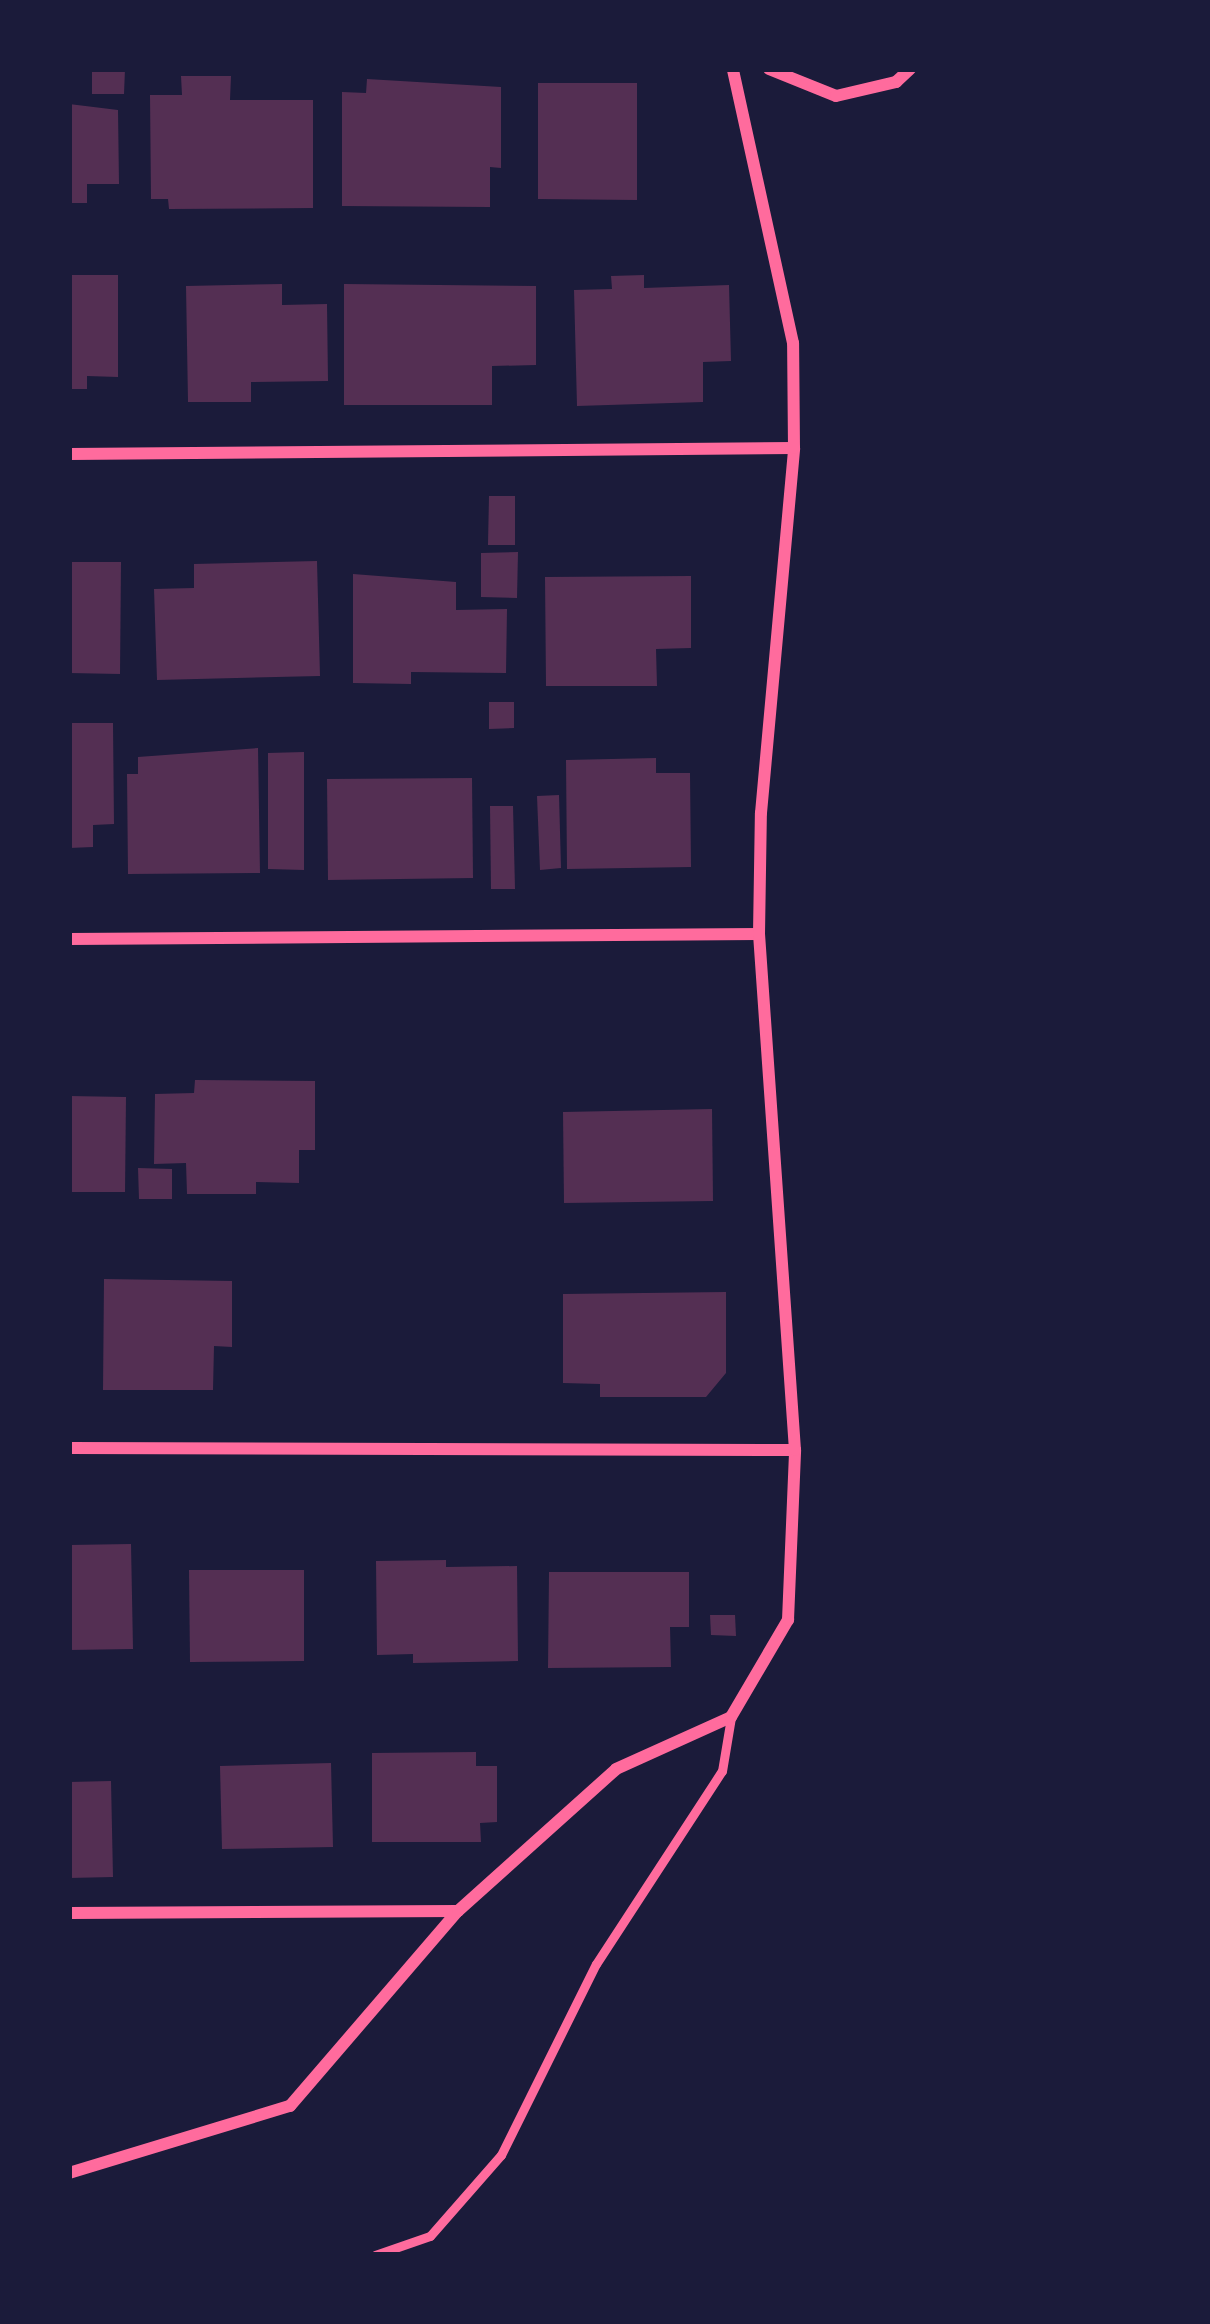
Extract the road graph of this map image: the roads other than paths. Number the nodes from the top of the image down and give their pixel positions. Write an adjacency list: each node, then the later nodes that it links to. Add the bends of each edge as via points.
1 (733, 69): 4 (street, via 793,343)
2 (769, 69): 3 (street, via 836,96 896,82)
3 (910, 69)
4 (794, 448): 5 (street); 6 (street, via 761,813)
5 (69, 454)
6 (759, 934): 7 (street); 9 (street)
7 (69, 939)
8 (69, 1448): 9 (street)
9 (795, 1450): 10 (street, via 788,1620)
10 (731, 1717): 11 (street, via 616,1769); 14 (lane, via 722,1771 596,1964 501,2155 430,2236)
11 (458, 1911): 12 (street); 13 (street, via 290,2106)
12 (69, 1913)
13 (69, 2173)
14 (375, 2255)

